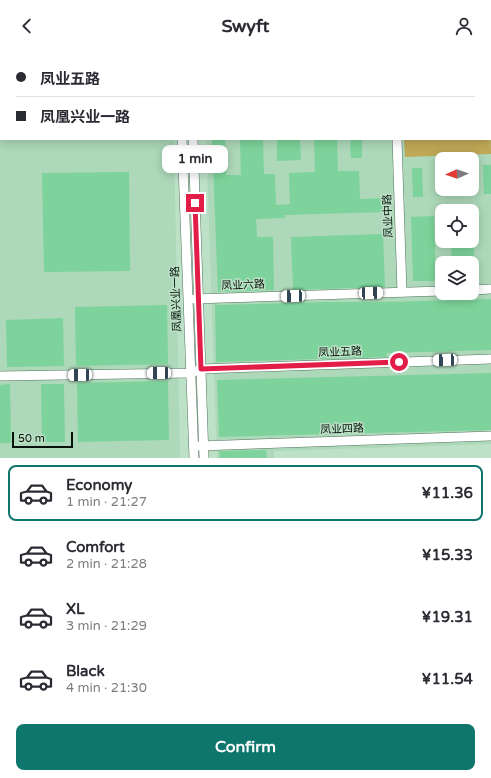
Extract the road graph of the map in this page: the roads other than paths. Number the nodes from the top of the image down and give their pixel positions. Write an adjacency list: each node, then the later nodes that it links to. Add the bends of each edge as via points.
1 (182, 140): 8 (street, 凤凰兴业一路)
2 (193, 140): 9 (street, 凤凰兴业一路)
3 (397, 140): 7 (street, 凤业中路)
4 (491, 289): 6 (street)
5 (435, 290): 7 (street, 凤业六路)
6 (479, 290)
7 (402, 292): 9 (street, 凤业六路)
8 (188, 299): 9 (street, 凤业六路); 12 (street, 凤凰兴业一路)
9 (199, 299): 11 (street, 凤凰兴业一路)
10 (491, 359): 11 (street, 凤业五路)
11 (201, 369): 12 (street, 凤业五路); 16 (street, 凤凰兴业一路)
12 (191, 373): 13 (street); 15 (street, 凤凰兴业一路)
13 (0, 376)
14 (491, 436): 16 (street, 凤业四路)
15 (193, 446): 16 (street, 凤业四路); 17 (street, 凤凰兴业一路)
16 (204, 446): 18 (street, 凤凰兴业一路)
17 (194, 458)
18 (204, 458)

